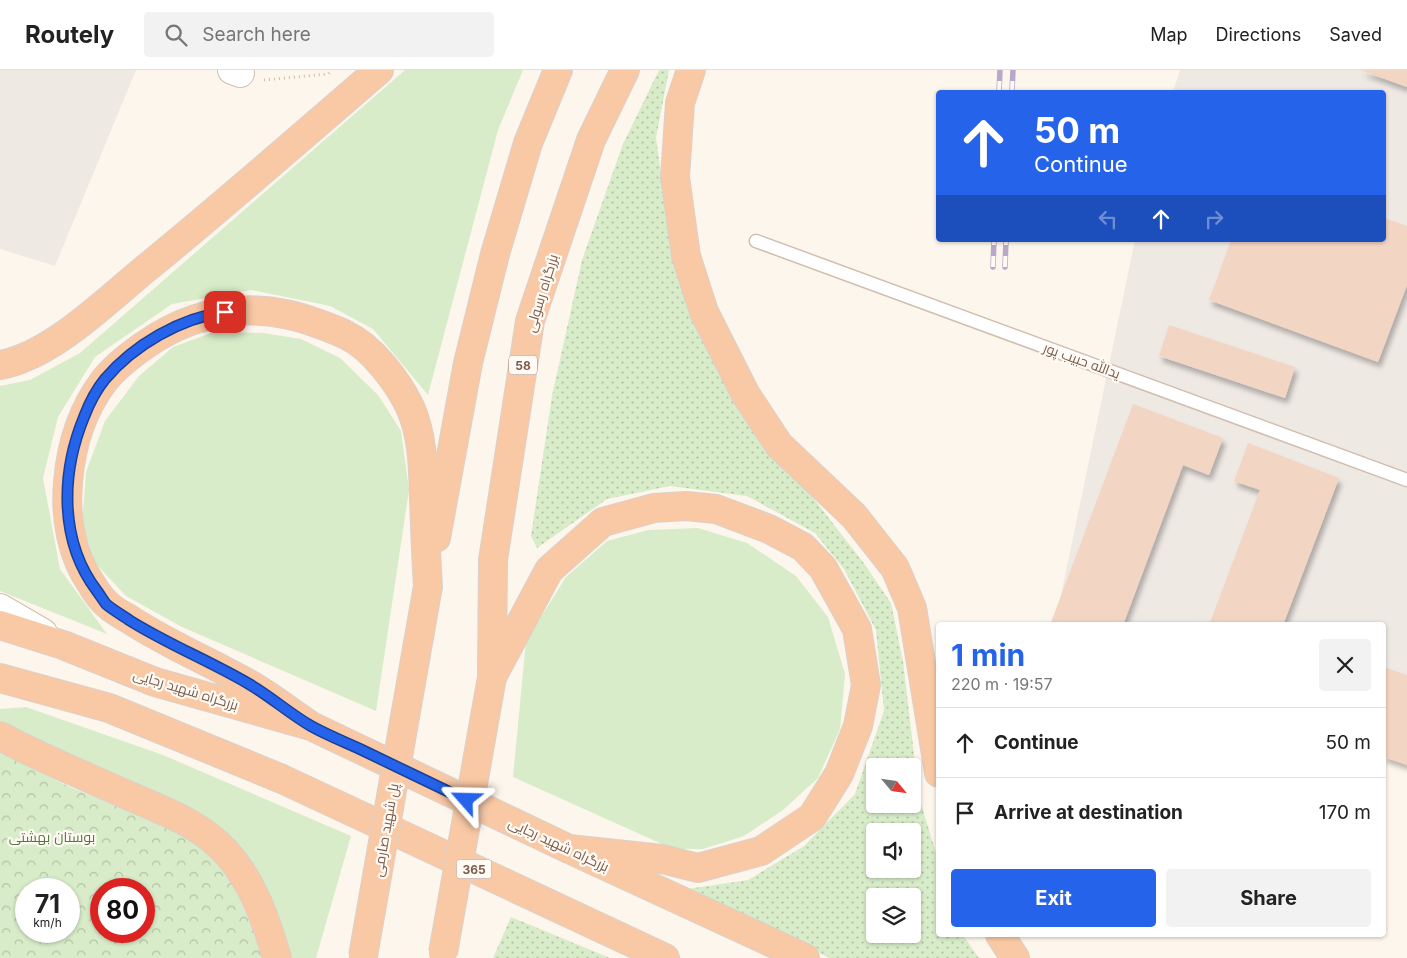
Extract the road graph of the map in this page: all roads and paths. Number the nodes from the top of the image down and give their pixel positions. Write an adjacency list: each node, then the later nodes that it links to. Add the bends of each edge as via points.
1 (332, 70): 6 (path, via 328,74 262,80)
2 (379, 70): 8 (highway, via 74,328 37,353)
3 (558, 70): 10 (highway, via 528,143 495,254 468,363)
4 (625, 70): 14 (highway, بزرگراه رسولی / 58, via 591,140 530,321 493,560)
5 (690, 70): 18 (highway, via 680,103 675,177 686,256 704,312 746,395 779,445 854,516 894,568 912,608)
6 (236, 71)
7 (756, 241): 9 (lane, یدالله حبیب پور)
8 (0, 365)
9 (1407, 480)
10 (428, 586): 16 (highway, via 422,453 411,409 385,369 348,336 306,319 263,310 211,314 170,330 148,343 126,358 104,380 76,435 66,502 74,548 90,583 107,604 142,628 249,684); 22 (highway, پل شهید صارمی, bridge)
11 (0, 608): 13 (street)
12 (0, 625): 13 (highway, بزرگراه شهید رجایی)
13 (63, 645): 16 (highway, بزرگراه شهید رجایی, via 155,682)
14 (492, 676): 19 (highway, via 549,570 603,522 654,508 686,506 716,509 769,529 803,548 823,568 857,629 866,685 858,726 839,774 812,817 761,850 698,868 662,859); 21 (highway, 58, bridge)
15 (0, 678): 24 (highway, 365, via 109,708 282,779)
16 (311, 726): 19 (highway, بزرگراه شهید رجایی)
17 (0, 736): 23 (highway, via 178,816 202,831 226,852 243,874 258,901)
18 (936, 755)
19 (569, 849): 25 (highway, بزرگراه شهید رجایی)
20 (1001, 937): 26 (highway)
21 (442, 955)
22 (363, 957)
23 (277, 958)
24 (665, 958)
25 (805, 958)
26 (1015, 958)

